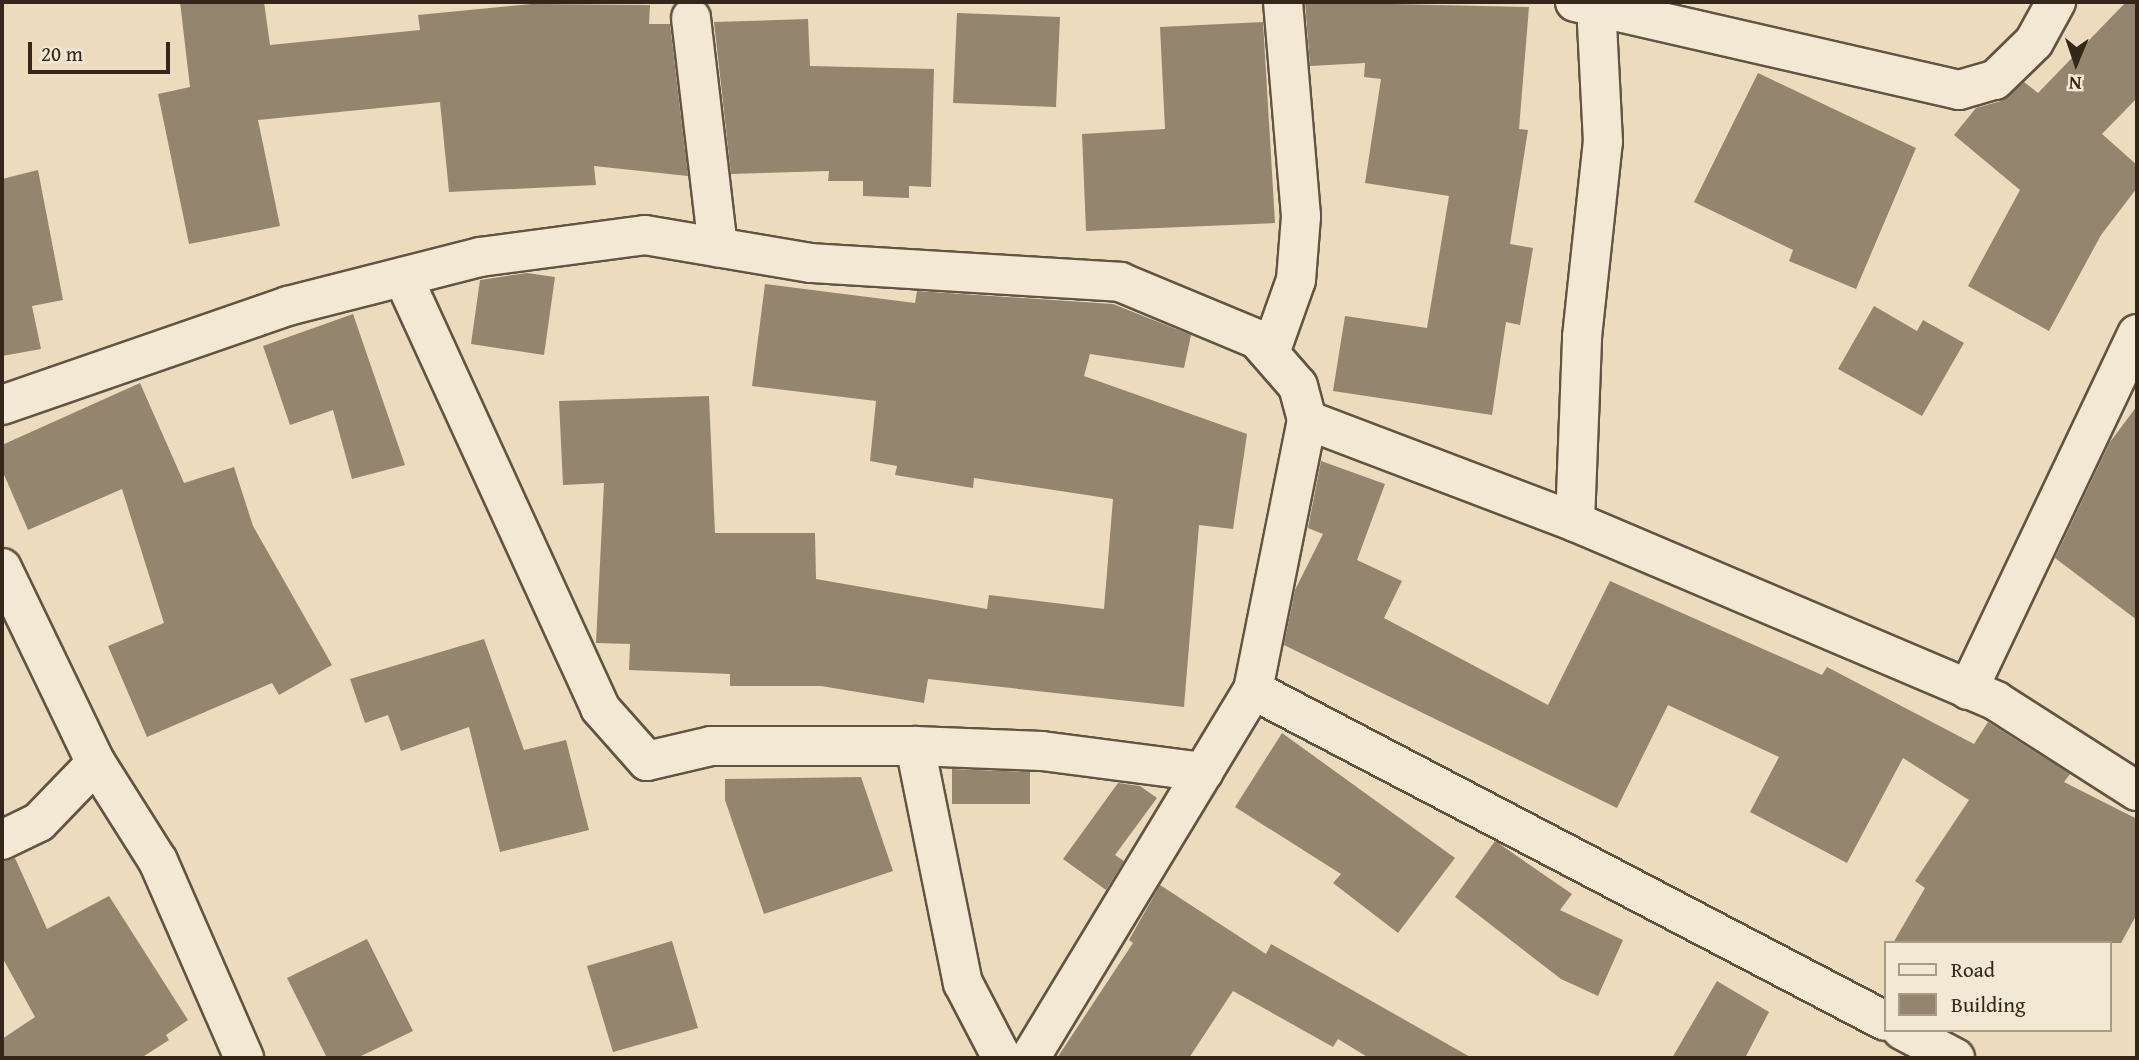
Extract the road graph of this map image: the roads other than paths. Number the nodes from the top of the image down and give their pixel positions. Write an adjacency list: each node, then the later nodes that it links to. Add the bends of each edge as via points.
1 (1283, 2): 8 (street, via 1300,216 1296,280)
2 (2056, 2): 3 (street, via 2034,42 1996,80 1959,90)
3 (1589, 5): 11 (street, via 1603,142 1582,337)
4 (691, 18): 5 (street)
5 (718, 247): 6 (street, via 645,236 480,257); 8 (street, via 811,263 1120,282 1257,339)
6 (403, 277): 9 (street, via 288,306); 15 (street, via 600,708 647,761 711,746)
7 (2137, 334): 14 (street)
8 (1270, 354): 10 (street, via 1298,386)
9 (2, 405)
10 (1307, 419): 11 (street); 13 (street)
11 (1575, 522): 14 (street)
12 (2, 568): 16 (street)
13 (1253, 690): 17 (street); 20 (street)
14 (1968, 690): 18 (street, via 1996,701)
15 (915, 747): 17 (street, via 1042,751); 23 (street, via 963,982)
16 (96, 763): 19 (street, via 38,822); 22 (street, via 158,862)
17 (1204, 772): 24 (street)
18 (2137, 791)
19 (2, 840)
20 (1884, 1020)
21 (1906, 1032): 25 (street)
22 (228, 1051)
23 (1002, 1058)
24 (1030, 1058)
25 (1955, 1058)

